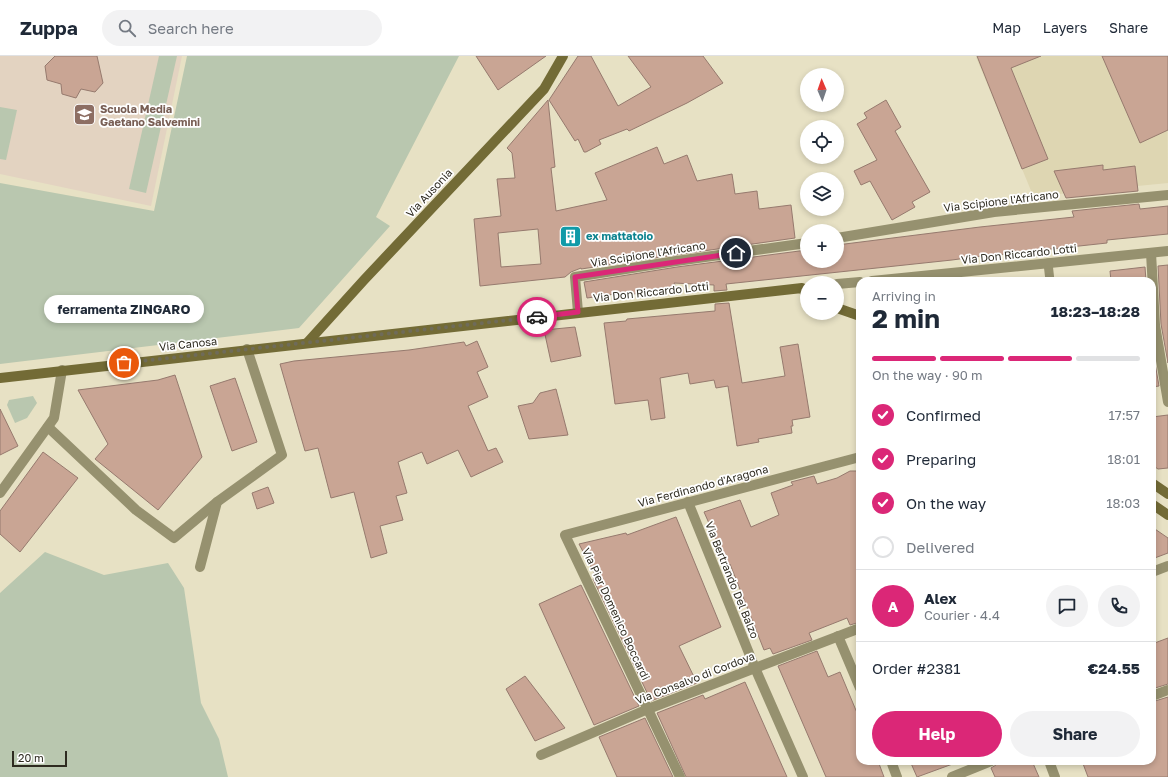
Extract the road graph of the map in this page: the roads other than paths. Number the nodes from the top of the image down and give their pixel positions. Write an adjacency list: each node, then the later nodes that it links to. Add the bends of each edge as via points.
1 (563, 56): 18 (main road, Via Ausonia, via 544,89)
2 (1168, 195): 3 (street, Via Scipione l'Africano, via 994,212)
3 (844, 237)
4 (800, 244): 15 (street, Via Scipione l'Africano, via 575,277)
5 (1168, 252): 6 (street, Via Don Riccardo Lotti)
6 (1151, 253): 7 (street, Via Don Riccardo Lotti); 10 (street)
7 (1048, 264): 8 (street, Via Don Riccardo Lotti); 9 (lane)
8 (913, 277)
9 (1050, 277)
10 (1153, 277)
11 (856, 282): 12 (street)
12 (844, 283)
13 (800, 290): 15 (main road, Via Don Riccardo Lotti)
14 (844, 310): 16 (main road)
15 (578, 312): 18 (main road, Via Don Riccardo Lotti)
16 (856, 315)
17 (1156, 325): 22 (street)
18 (307, 343): 19 (main road, Via Canosa)
19 (247, 349): 20 (main road, Via Canosa); 28 (street, via 282,455)
20 (62, 370): 21 (main road, Via Canosa); 23 (street, via 54,418)
21 (0, 378)
22 (1168, 402)
23 (48, 427): 26 (street); 28 (street, via 136,510 174,538)
24 (856, 458): 29 (street, Via Ferdinando d'Aragona)
25 (1156, 486): 27 (main road)
26 (0, 493)
27 (1168, 494)
28 (217, 502): 34 (street)
29 (688, 502): 32 (street, Via Ferdinando d'Aragona, via 565,535); 38 (street, Via Bertrando Del Balzo)
30 (1156, 507): 31 (main road)
31 (1168, 515)
32 (572, 547): 42 (street, Via Pier Domenico Boccardi)
33 (1168, 566): 35 (street)
34 (200, 567)
35 (1156, 570)
36 (856, 629): 37 (street, Via Consalvo di Cordova)
37 (838, 636): 38 (street, Via Consalvo di Cordova); 39 (street)
38 (755, 668): 42 (street, Via Consalvo di Cordova); 48 (street, Via Bertrando Del Balzo)
39 (856, 679)
40 (1168, 690): 41 (street)
41 (1156, 694)
42 (648, 709): 43 (street, Via Consalvo di Cordova); 47 (street, Via Pier Domenico Boccardi)
43 (541, 755)
44 (892, 765): 49 (street)
45 (981, 765): 50 (street)
46 (1050, 765): 51 (street)
47 (680, 777)
48 (803, 777)
49 (897, 777)
50 (952, 777)
51 (1055, 777)

